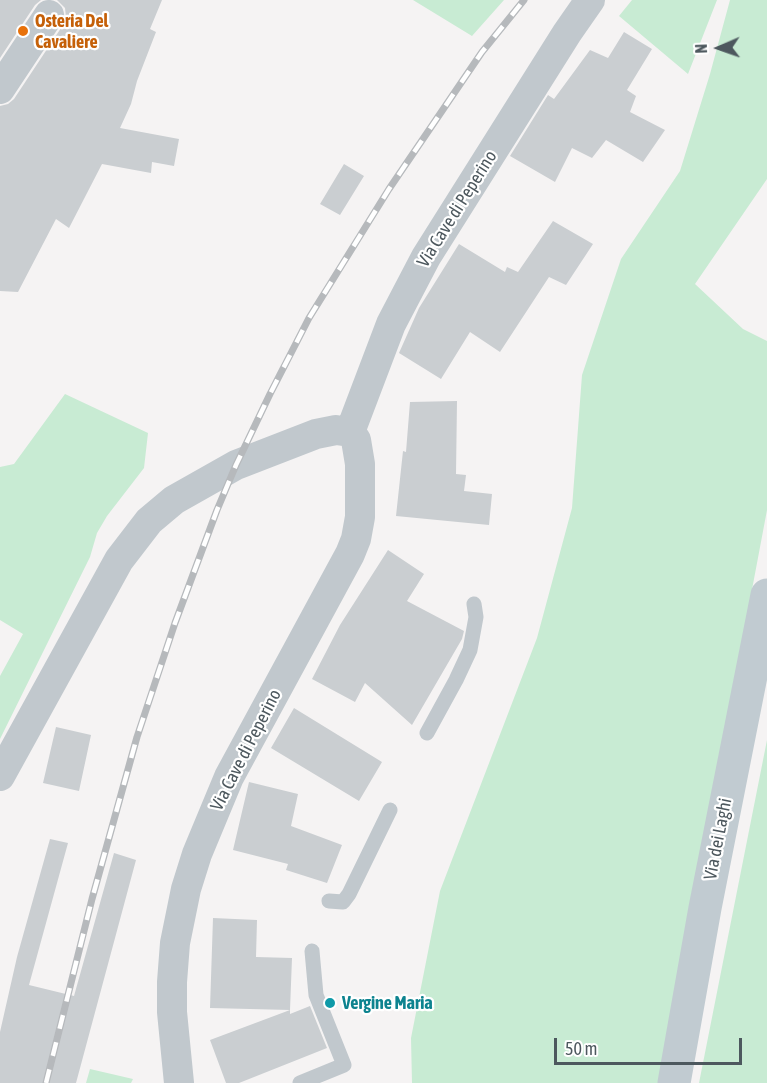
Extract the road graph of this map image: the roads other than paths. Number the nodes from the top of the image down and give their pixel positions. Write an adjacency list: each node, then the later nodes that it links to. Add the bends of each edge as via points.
1 (590, 0): 4 (street, Via Cave di Peperino, via 426,257 391,324)
2 (54, 8): 3 (street)
3 (0, 89)
4 (350, 432): 8 (street, via 316,434 236,465 174,500 148,521 119,560); 12 (street, Via Cave di Peperino, via 359,453 361,491 359,527 353,547 229,777 186,889 172,982)
5 (767, 595): 14 (main road, Via dei Laghi)
6 (474, 604): 7 (lane, via 476,617 470,650)
7 (427, 733)
8 (0, 776)
9 (390, 810): 10 (lane, via 349,894 343,902)
10 (329, 901)
11 (312, 951): 13 (lane, via 316,995 344,1065)
12 (179, 1083)
13 (300, 1083)
14 (674, 1083)

